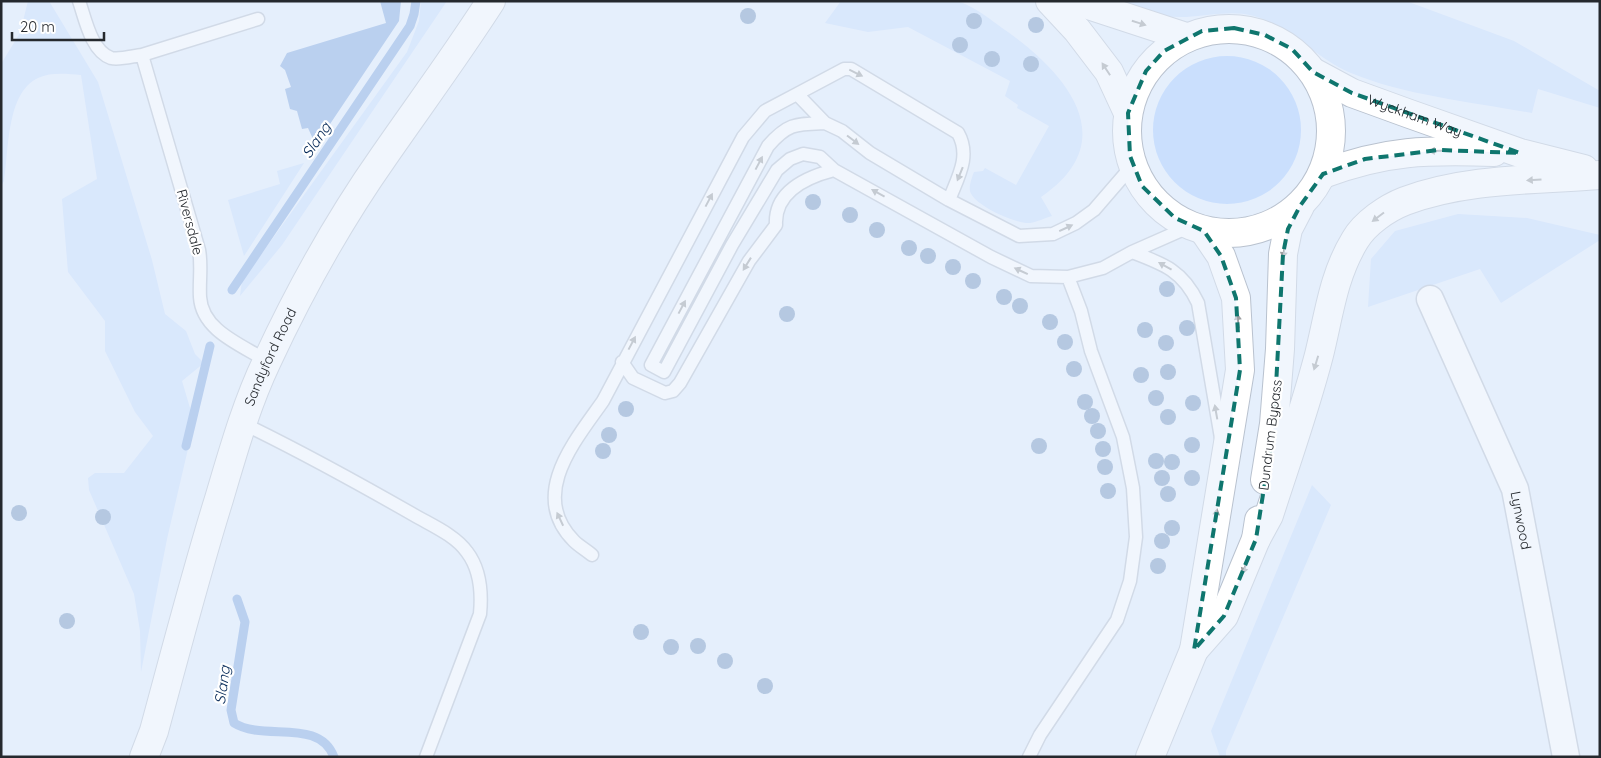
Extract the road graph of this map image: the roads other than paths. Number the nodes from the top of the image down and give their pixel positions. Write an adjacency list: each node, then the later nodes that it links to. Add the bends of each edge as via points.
1 (79, 1): 7 (lane, via 101,51 111,58)
2 (491, 1): 23 (main road, Sandyford Road, via 336,231)
3 (1050, 1): 10 (main road, one-way to 3, via 1109,72)
4 (1076, 1): 6 (main road, one-way to 6)
5 (258, 19): 7 (lane)
6 (1186, 37): 8 (main road, via 1202,31 1234,28 1265,34 1292,49); 10 (main road, via 1164,51 1146,71 1136,87)
7 (142, 55): 23 (lane, Riversdale, via 199,250 202,264 200,298 204,311 214,328)
8 (1314, 72): 12 (main road, Wyckham Way, via 1352,93); 15 (main road, via 1328,102 1332,133)
9 (797, 94): 11 (lane); 17 (lane, one-way to 17, via 844,69 851,70 958,133 965,150 964,162); 24 (lane, one-way to 9, via 743,137 766,111)
10 (1128, 113): 13 (main road, via 1126,134)
11 (825, 122): 14 (lane, one-way to 11, via 820,157 803,154 790,159 777,170 732,245 664,372 651,365 768,146 794,124); 17 (lane, one-way to 17)
12 (1520, 153): 15 (main road, Wyckham Way, one-way to 15, via 1439,150 1397,153 1365,159); 16 (main road, Wyckham Way)
13 (1132, 166): 17 (lane, one-way to 13, via 1019,236 1053,234 1094,210); 19 (main road, via 1155,202 1175,218)
14 (834, 170): 21 (lane, one-way to 14, via 1030,276); 24 (lane, one-way to 24, via 796,184 782,201 776,225 748,261 673,391 665,393 633,378)
15 (1323, 174): 18 (main road)
16 (1600, 174): 27 (main road, one-way to 27, via 1475,184 1438,191 1404,201 1377,217 1356,238 1341,265 1287,459 1269,515)
17 (949, 200)
18 (1300, 206): 19 (main road, via 1280,220 1242,233); 27 (main road, Dundrum Bypass, one-way to 27, via 1288,229 1282,254 1274,424)
19 (1197, 228): 20 (lane); 26 (main road, Dundrum Bypass, one-way to 19, via 1240,370 1236,298 1221,256)
20 (1132, 252): 21 (lane, via 1103,268); 26 (lane, one-way to 20, via 1198,302 1191,287 1179,274 1160,262)
21 (1068, 277): 32 (lane, via 1123,436 1133,488 1136,537 1130,580 1117,620 1040,734)
22 (1430, 299): 34 (street, Lynwood, via 1515,489)
23 (267, 361): 25 (main road, Sandyford Road)
24 (622, 362): 28 (lane, one-way to 24, via 573,541 563,526 555,508 554,488 558,473 580,433 603,402)
25 (242, 423): 30 (main road, Sandyford Road); 31 (lane, via 385,498 447,535 468,552 480,583 480,614)
26 (1224, 460): 29 (main road, Dundrum Bypass, one-way to 26)
27 (1256, 539): 29 (main road, Dundrum Bypass, one-way to 29, via 1224,616)
28 (592, 555)
29 (1194, 650): 33 (main road, Dundrum Bypass)
30 (144, 757)
31 (426, 757)
32 (1029, 757)
33 (1150, 757)
34 (1566, 757)

